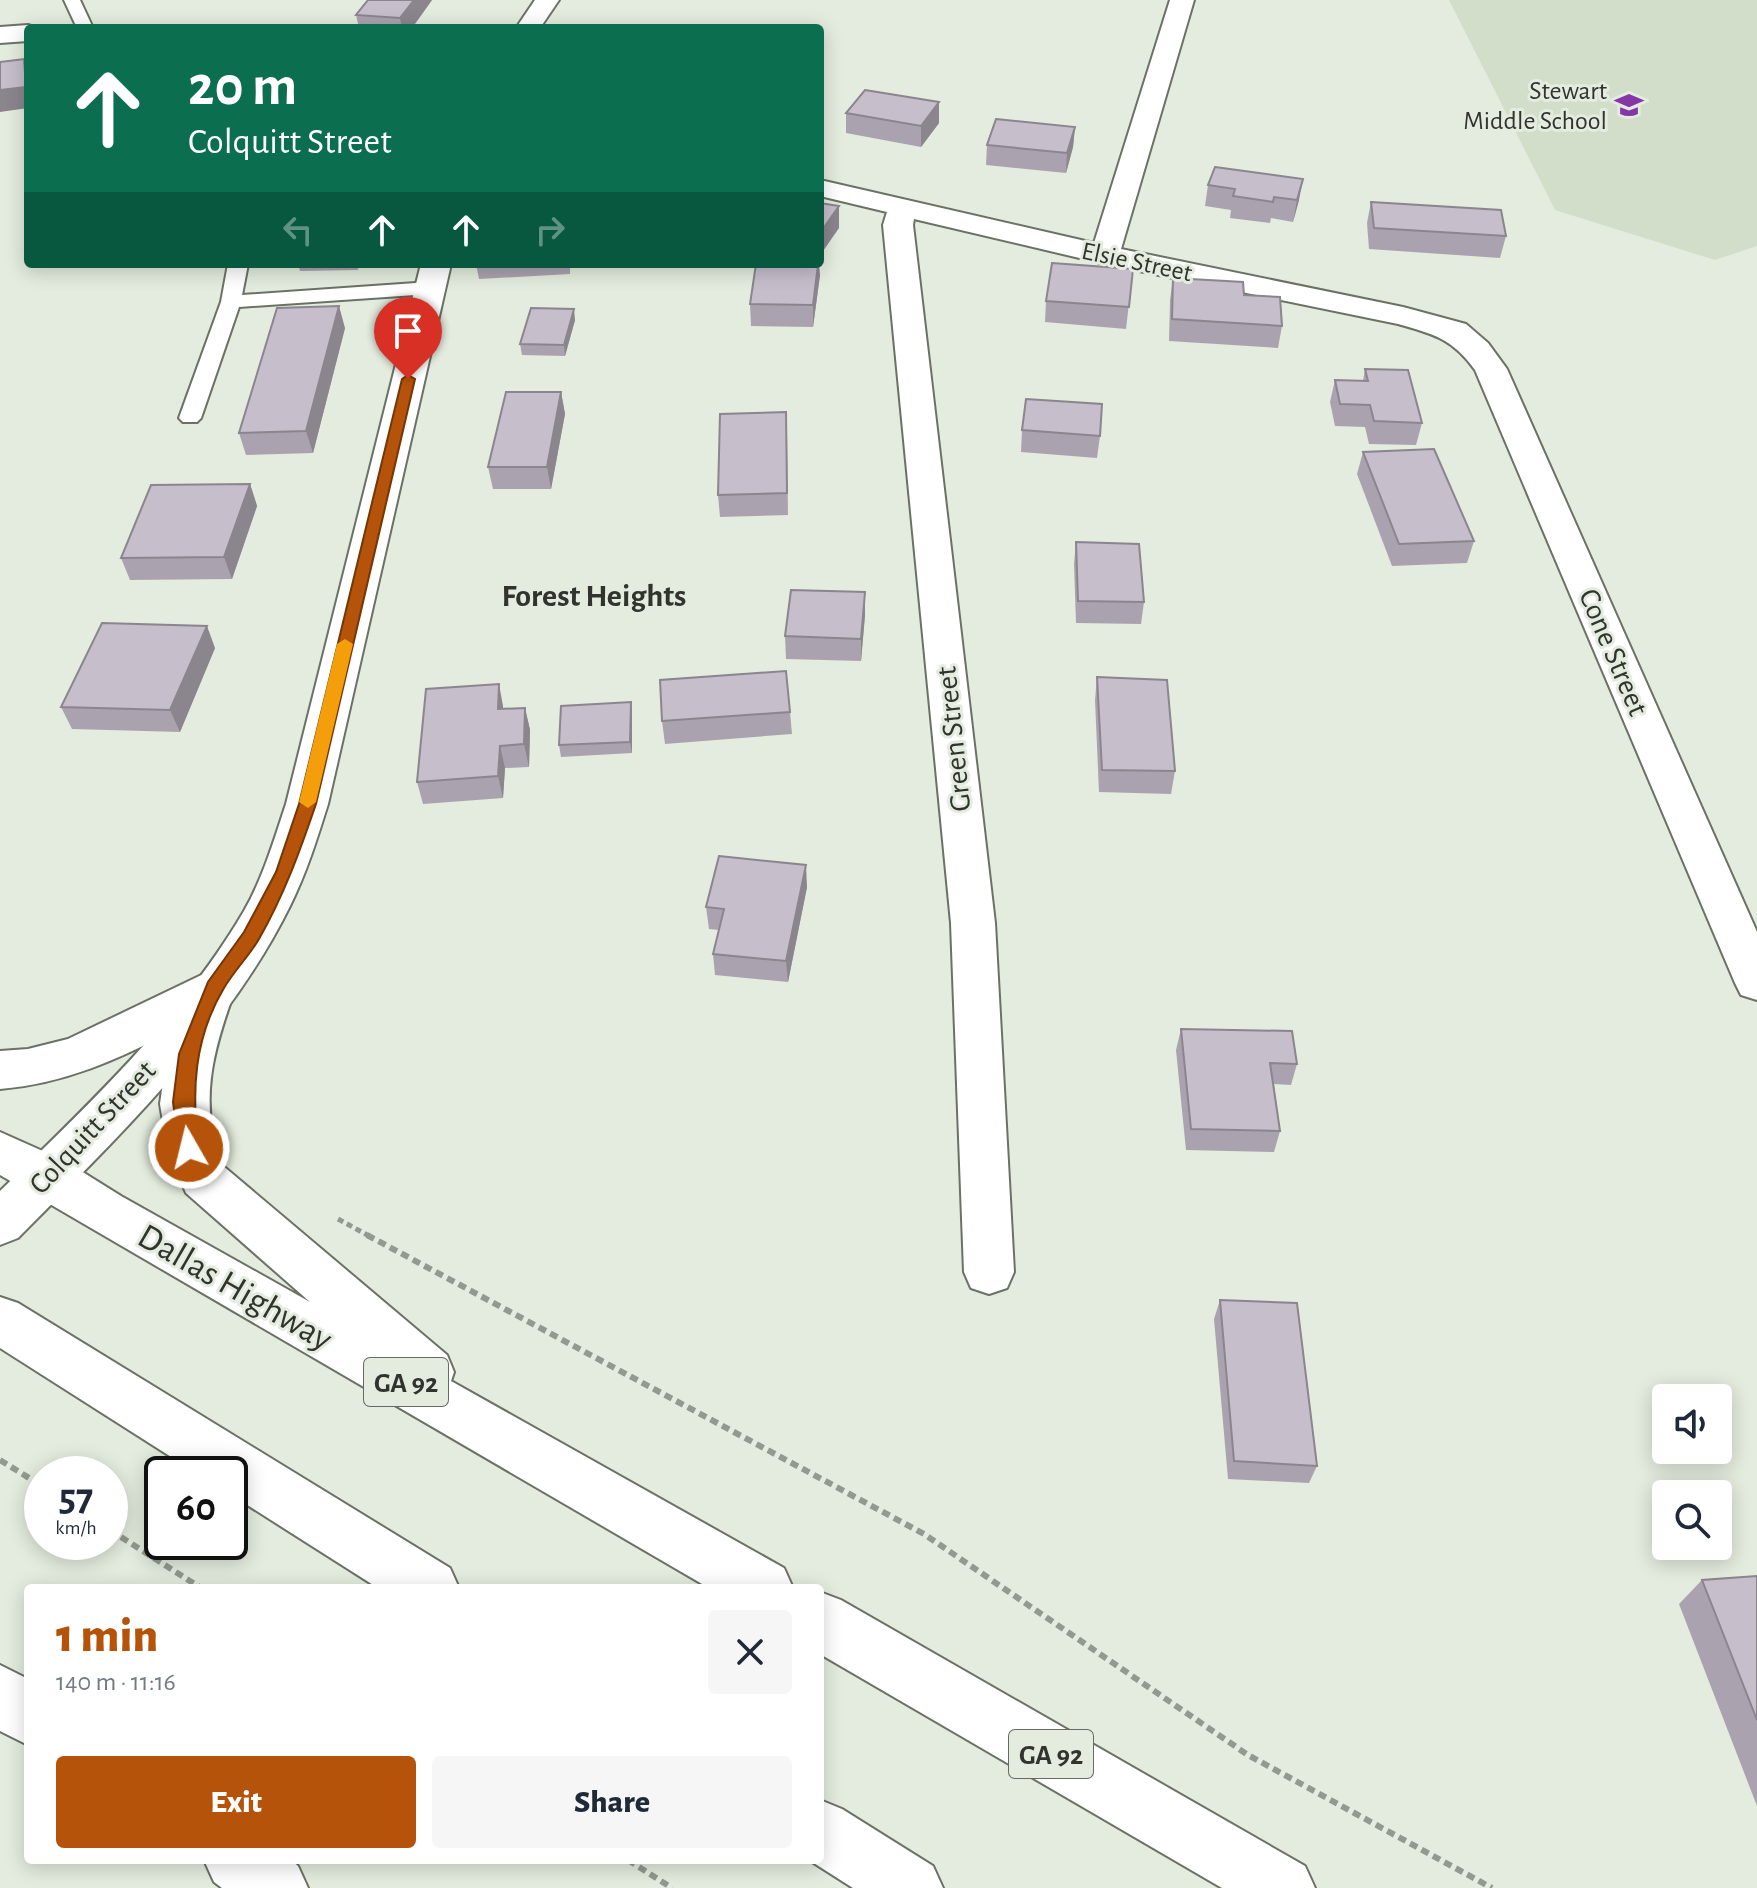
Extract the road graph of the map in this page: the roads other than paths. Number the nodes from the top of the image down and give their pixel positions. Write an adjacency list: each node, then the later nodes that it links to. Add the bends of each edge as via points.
1 (72, 0): 4 (lane)
2 (547, 0): 5 (street)
3 (1182, 0): 10 (street)
4 (83, 24)
5 (531, 24)
6 (24, 33): 7 (street)
7 (0, 35)
8 (824, 189): 9 (street, Elsie Street)
9 (903, 208): 10 (street, Elsie Street); 22 (street, Green Street, via 898,225 973,923)
10 (1105, 255): 14 (street, Elsie Street)
11 (237, 268): 13 (lane)
12 (433, 276): 13 (lane); 17 (street, Colquitt Street, via 307,804 285,872 251,937)
13 (231, 302): 15 (lane)
14 (1455, 331): 16 (street, Cone Street, via 1491,369)
15 (190, 418)
16 (1757, 983)
17 (214, 987): 18 (street, via 102,1046); 20 (street, Colquitt Street, via 169,1045); 24 (street, via 188,1054 183,1102 189,1148 203,1178)
18 (0, 1070)
19 (0, 1152): 20 (street, Dallas Highway / GA 92)
20 (48, 1176): 21 (street, Colquitt Street); 24 (street, Dallas Highway / GA 92)
21 (0, 1223)
22 (989, 1272)
23 (0, 1320): 25 (street)
24 (509, 1441): 26 (street, Dallas Highway / GA 92)
25 (424, 1584)
26 (757, 1584)
27 (824, 1623): 34 (street, GA 92)
28 (0, 1695): 29 (street)
29 (24, 1712)
30 (824, 1834): 33 (street)
31 (242, 1864): 32 (street)
32 (276, 1888)
33 (911, 1888)
34 (1283, 1888)

